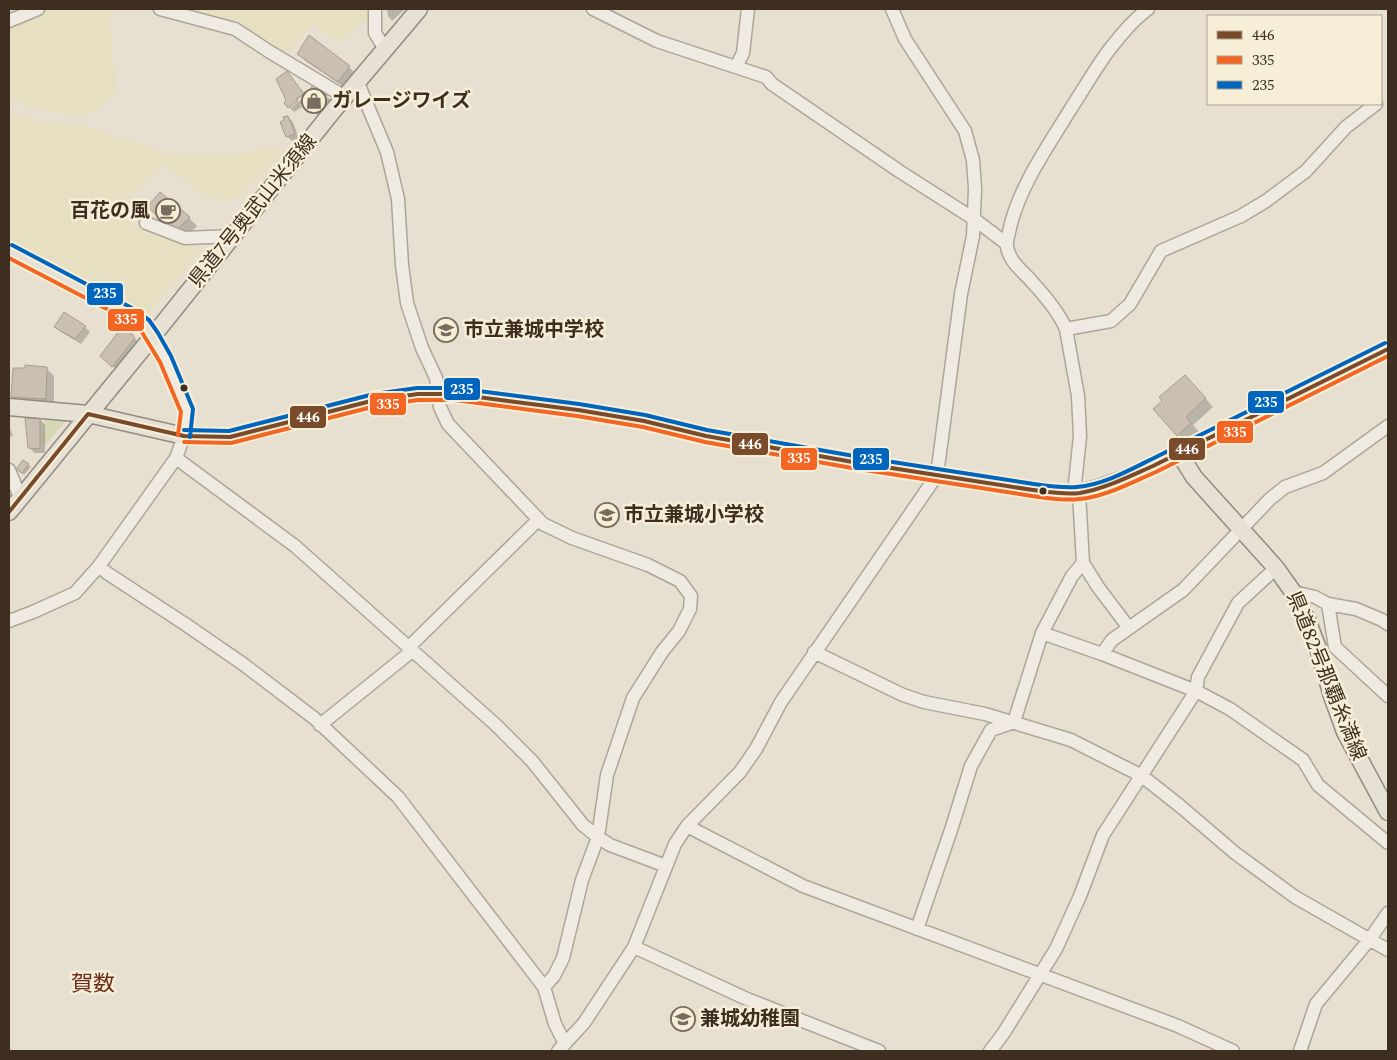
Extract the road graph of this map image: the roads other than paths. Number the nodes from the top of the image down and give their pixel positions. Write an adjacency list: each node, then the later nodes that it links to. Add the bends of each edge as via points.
1 (38, 9): 9 (street)
2 (160, 9): 13 (street, via 235,29)
3 (375, 9): 10 (street, via 375,33)
4 (419, 9): 10 (main road, 県道7号奥武山米須線)
5 (593, 9): 11 (street, via 657,41)
6 (748, 9): 11 (street, via 743,53)
7 (892, 9): 15 (street, via 905,39 965,131 973,160)
8 (1148, 9): 18 (street, via 1136,18 1110,49 1031,174 1012,217)
9 (9, 20)
10 (385, 49): 12 (main road, 県道7号奥武山米須線)
11 (736, 68): 15 (street, via 766,77)
12 (358, 83): 13 (main road, 県道7号奥武山米須線); 23 (street, via 387,152 398,199 408,303)
13 (345, 96): 17 (main road, 県道7号奥武山米須線)
14 (1375, 105): 20 (street, via 1346,127 1306,171 1266,202 1161,250 1130,304 1111,320)
15 (974, 219): 18 (street); 31 (street)
16 (146, 223): 17 (street, via 185,238)
17 (233, 236): 21 (main road, 県道7号奥武山米須線)
18 (1007, 244): 20 (street, via 1009,256)
19 (9, 251): 21 (main road, via 144,324)
20 (1066, 329): 32 (street, via 1078,396)
21 (153, 336): 25 (main road, 県道7号奥武山米須線); 27 (street, via 187,411)
22 (1388, 349): 28 (main road)
23 (439, 393): 27 (main road, via 375,400 230,437); 31 (main road, via 578,410 706,436); 35 (street, via 440,407 448,424)
24 (9, 407): 25 (main road)
25 (88, 414): 27 (main road); 33 (main road, 県道7号奥武山米須線)
26 (1388, 426): 36 (street, via 1323,473 1285,486)
27 (184, 436): 29 (street)
28 (1179, 453): 32 (main road, via 1124,479); 36 (main road, 県道82号那覇糸満線, via 1194,477)
29 (176, 458): 38 (street); 47 (street, via 295,546)
30 (9, 470): 33 (street)
31 (937, 475): 32 (main road, via 1033,490); 48 (street)
32 (1077, 493): 37 (street)
33 (20, 497): 34 (main road, 県道7号奥武山米須線)
34 (9, 512)
35 (538, 520): 47 (street); 58 (street, via 572,538 656,569 680,581 691,596 690,609 679,631 634,698 607,775)
36 (1241, 528): 39 (main road, 県道82号那覇糸満線); 44 (street, via 1183,590)
37 (1083, 563): 44 (street); 45 (street, via 1072,576)
38 (99, 566): 42 (street, via 75,593); 54 (street, via 243,664)
39 (1276, 568): 40 (main road, 県道82号那覇糸満線); 51 (street, via 1238,603 1198,677)
40 (1292, 592): 41 (street); 49 (main road, 県道82号那覇糸満線)
41 (1328, 604): 43 (street, via 1356,609); 46 (street)
42 (9, 621)
43 (1388, 624)
44 (1129, 628): 50 (street, via 1112,640)
45 (1042, 632): 50 (street); 53 (street)
46 (1335, 647): 49 (street); 52 (street)
47 (410, 649): 54 (street); 58 (street, via 496,725 532,761 583,825)
48 (814, 652): 53 (street, via 902,695); 57 (street, via 740,772)
49 (1319, 652): 56 (main road, 県道82号那覇糸満線, via 1345,732)
50 (1102, 654): 51 (street)
51 (1196, 691): 55 (street); 59 (street, via 1230,709 1302,760 1318,785)
52 (1388, 696)
53 (1014, 722): 55 (street, via 1071,740); 62 (street, via 991,730 971,766)
54 (320, 724): 67 (street, via 398,797)
55 (1142, 776): 63 (street, via 1234,853 1295,897); 66 (street, via 1103,835 1080,896)
56 (1388, 812)
57 (687, 826): 60 (street); 62 (street, via 803,886)
58 (598, 837): 60 (street, via 610,845); 67 (street, via 582,880 563,958)
59 (1388, 843)
60 (666, 866): 64 (street)
61 (1388, 913): 63 (street)
62 (917, 928): 66 (street)
63 (1370, 939): 65 (street); 72 (street, via 1316,1004)
64 (634, 947): 68 (street, via 584,1023); 69 (street, via 747,1000)
65 (1388, 950)
66 (1040, 976): 70 (street); 71 (street, via 1178,1026)
67 (544, 987): 68 (street)
68 (562, 1047)
69 (879, 1051)
70 (990, 1051)
71 (1233, 1051)
72 (1300, 1051)

